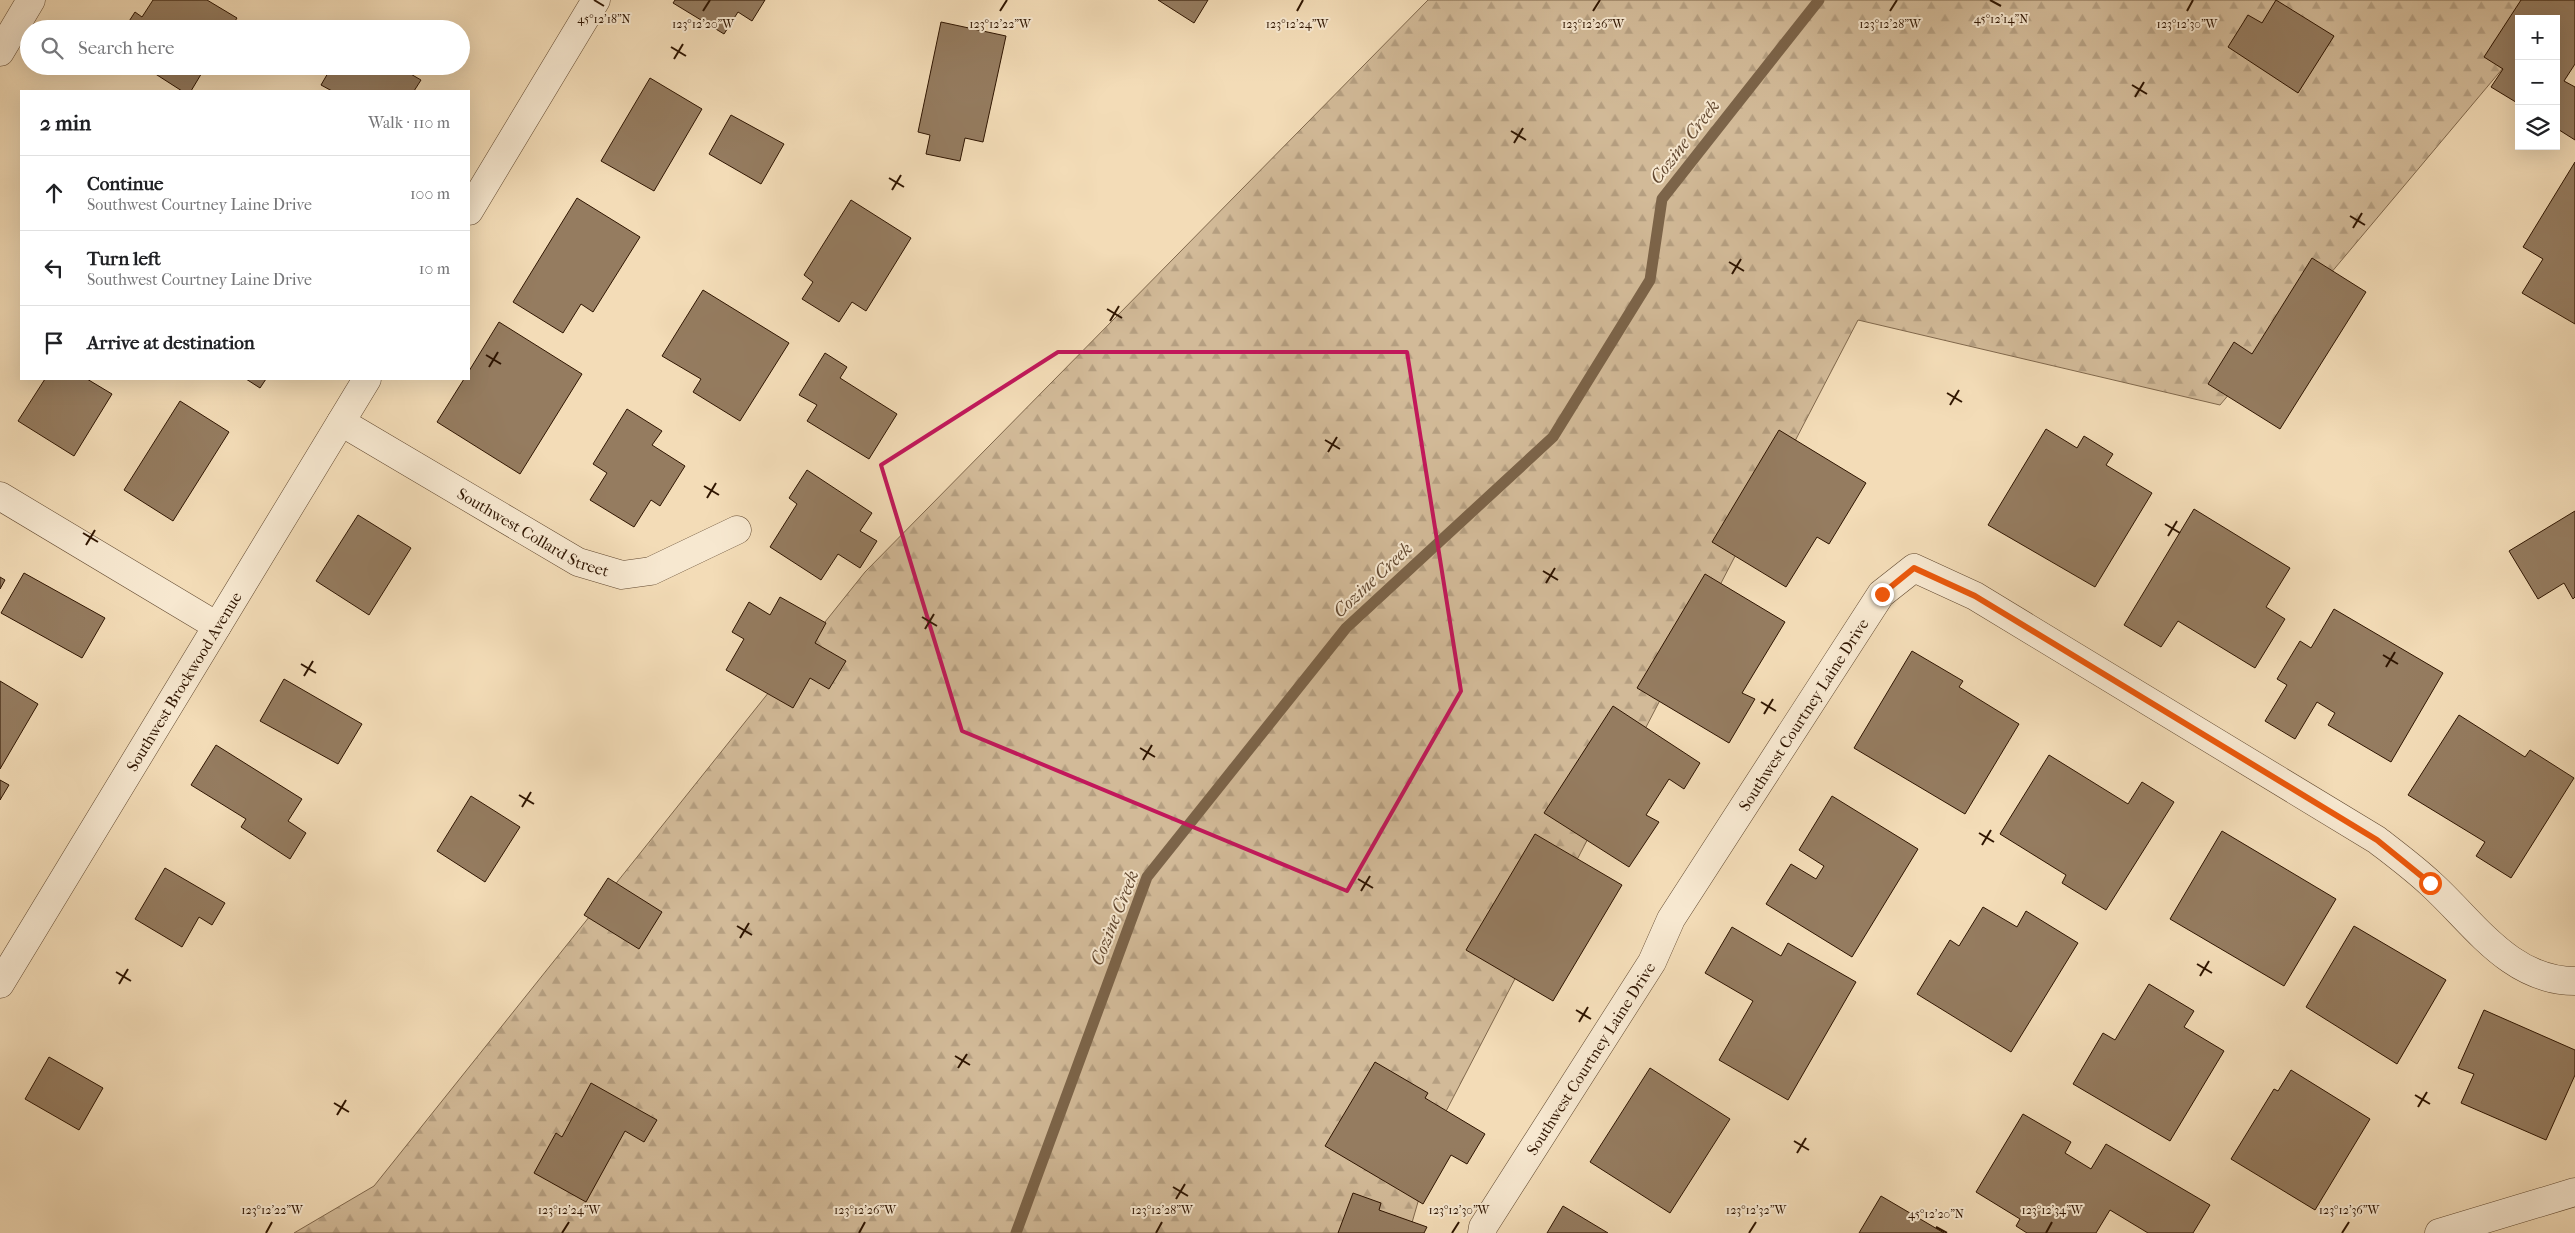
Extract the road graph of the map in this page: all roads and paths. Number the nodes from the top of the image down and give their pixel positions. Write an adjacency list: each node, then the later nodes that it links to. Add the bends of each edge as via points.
1 (31, 0): 3 (street)
2 (596, 0): 4 (street)
3 (0, 52)
4 (470, 209)
5 (366, 380): 6 (street, Southwest Brockwood Avenue)
6 (340, 422): 8 (street, Southwest Collard Street, via 578,562 622,575 651,571); 9 (street, Southwest Brockwood Avenue)
7 (0, 496): 9 (street)
8 (736, 530)
9 (217, 626): 11 (street, Southwest Brockwood Avenue)
10 (2575, 981): 13 (street, Southwest Courtney Laine Drive, via 2556,981 2514,963 2430,883 2377,840 1975,596 1914,568 1882,594 1860,627 1671,919 1652,962)
11 (0, 984)
12 (2575, 1192): 14 (street)
13 (1482, 1233)
14 (2439, 1233)

